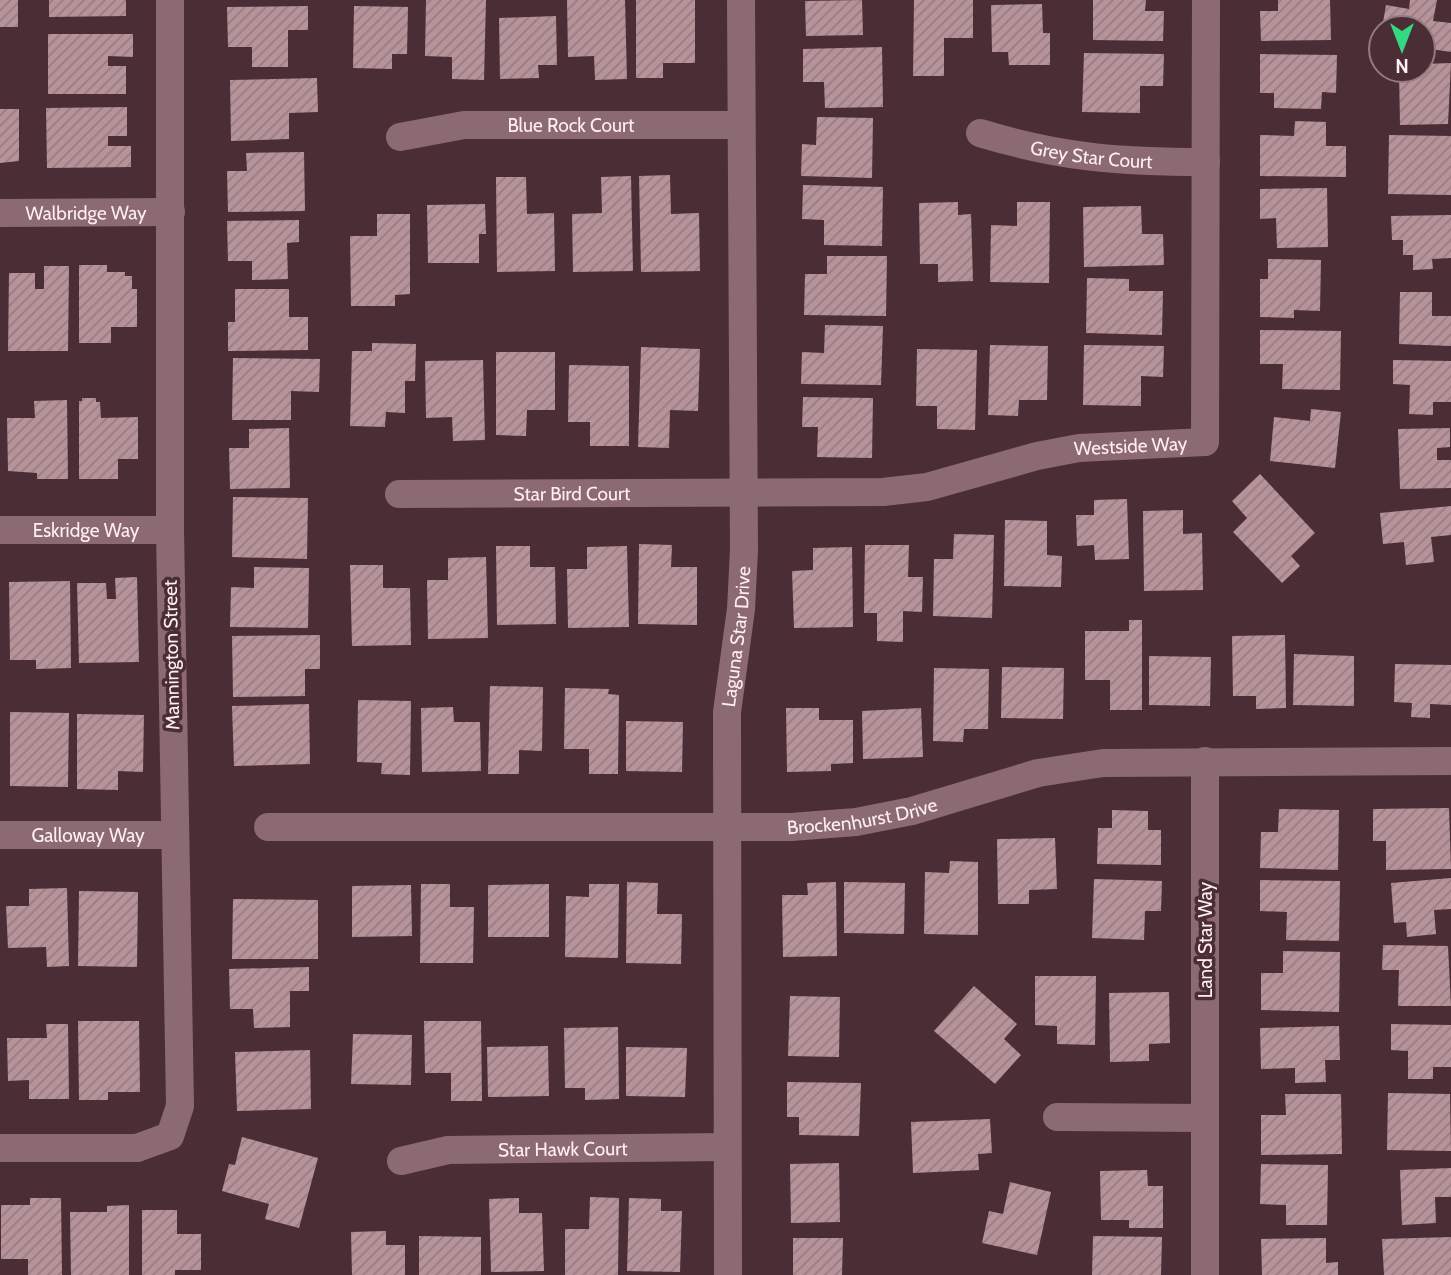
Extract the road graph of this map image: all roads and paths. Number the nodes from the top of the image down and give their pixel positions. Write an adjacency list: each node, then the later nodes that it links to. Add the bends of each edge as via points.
1 (170, 0): 8 (street, Mannington Street)
2 (741, 0): 4 (street, Laguna Star Drive)
3 (1206, 0): 7 (street, Westside Way)
4 (741, 125): 6 (street, Blue Rock Court, via 464,125); 11 (street, Laguna Star Drive)
5 (980, 133): 7 (street, Grey Star Court, via 1069,156 1120,162)
6 (400, 137)
7 (1206, 162): 11 (street, Westside Way, via 1205,442 1079,448 927,487 883,492)
8 (171, 212): 9 (street, Walbridge Way); 13 (street, Mannington Street)
9 (0, 213)
10 (400, 494): 11 (street, Star Bird Court)
11 (743, 494): 17 (street, Laguna Star Drive, via 741,609 727,712)
12 (0, 530): 13 (street, Eskridge Way)
13 (170, 530): 19 (street, Mannington Street)
14 (1205, 761): 15 (street, Brockenhurst Drive); 17 (street, Brockenhurst Drive, via 1103,763 1038,773 912,811 856,822); 21 (street, Land Star Way)
15 (1451, 761)
16 (268, 827): 17 (street, Brockenhurst Drive)
17 (726, 827): 22 (street, Laguna Star Drive)
18 (0, 835): 19 (street, Galloway Way)
19 (174, 835): 23 (street, Mannington Street, via 180,1107 170,1136 137,1148)
20 (1057, 1117): 21 (street)
21 (1205, 1118): 26 (street, Land Star Way)
22 (726, 1147): 24 (street, Star Hawk Court, via 448,1150); 25 (street, Laguna Star Drive)
23 (0, 1148)
24 (401, 1160)
25 (728, 1275)
26 (1205, 1275)

